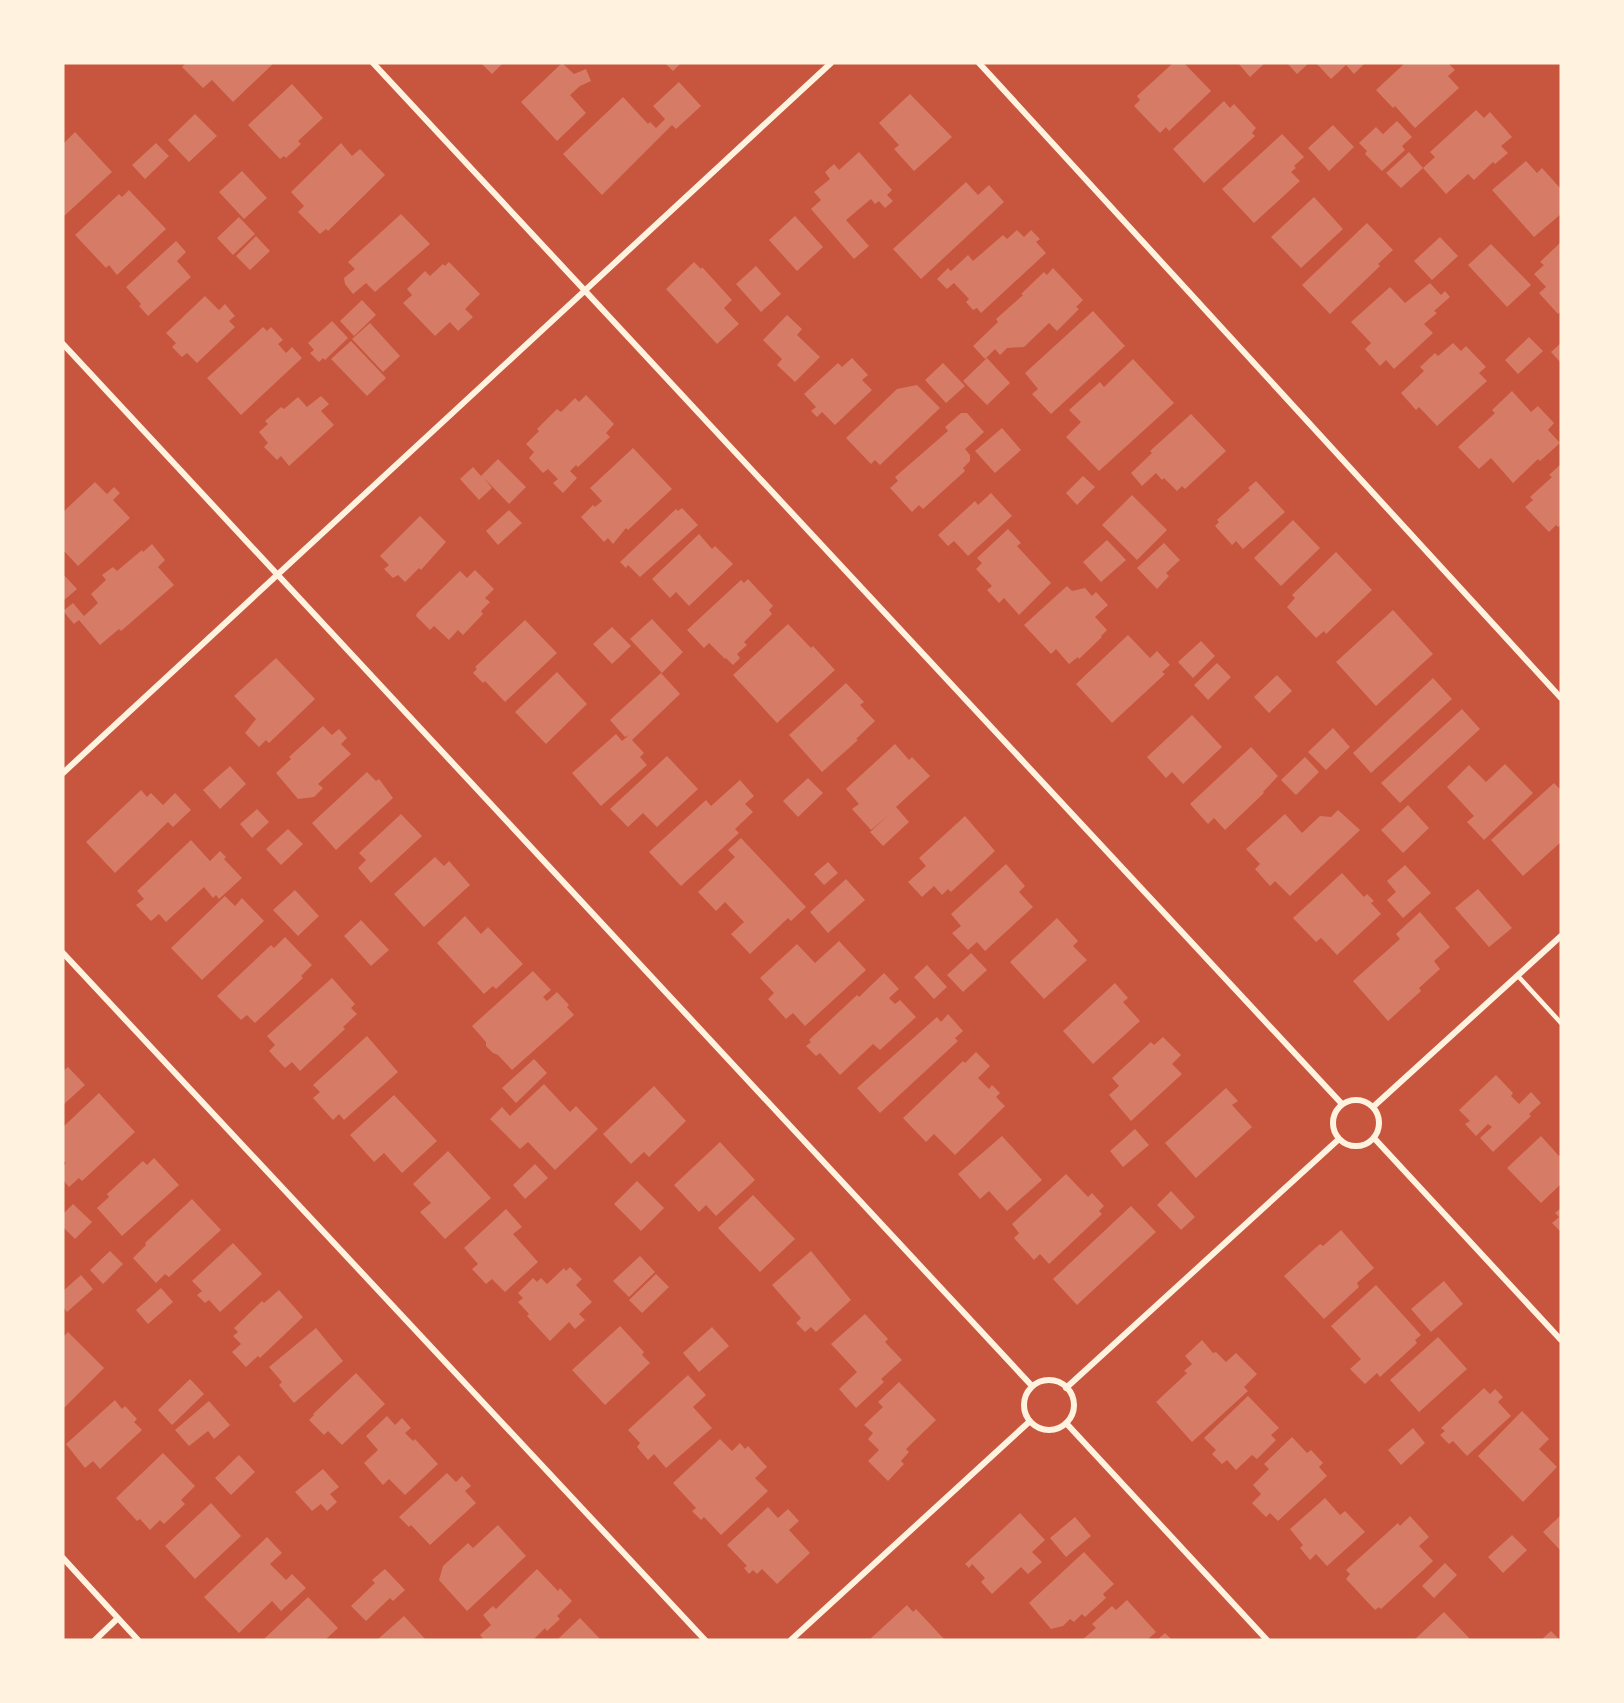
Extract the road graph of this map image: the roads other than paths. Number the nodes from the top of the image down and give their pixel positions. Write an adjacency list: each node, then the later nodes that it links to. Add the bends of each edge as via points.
1 (373, 63): 4 (street)
2 (831, 63): 4 (street)
3 (979, 63): 7 (street)
4 (585, 290): 6 (street); 13 (street)
5 (63, 344): 6 (street)
6 (277, 575): 8 (street); 18 (street)
7 (1561, 698)
8 (63, 773)
9 (1561, 936): 11 (street)
10 (63, 953): 26 (street)
11 (1518, 976): 12 (lane); 14 (street)
12 (1561, 1023)
13 (1342, 1104): 14 (street, via 1358,1099); 15 (street, via 1333,1122)
14 (1373, 1107): 16 (street, via 1380,1125)
15 (1339, 1138): 16 (street, via 1351,1146 1366,1144); 19 (street)
16 (1374, 1138): 17 (street)
17 (1561, 1340)
18 (1032, 1386): 19 (street, via 1047,1380); 20 (street, via 1023,1409)
19 (1066, 1388): 21 (street, via 1074,1407)
20 (1029, 1422): 21 (street, via 1045,1431); 27 (street)
21 (1066, 1423): 28 (street)
22 (63, 1558): 23 (street)
23 (118, 1618): 24 (street); 25 (street)
24 (95, 1640)
25 (138, 1640)
26 (705, 1640)
27 (791, 1640)
28 (1267, 1640)

